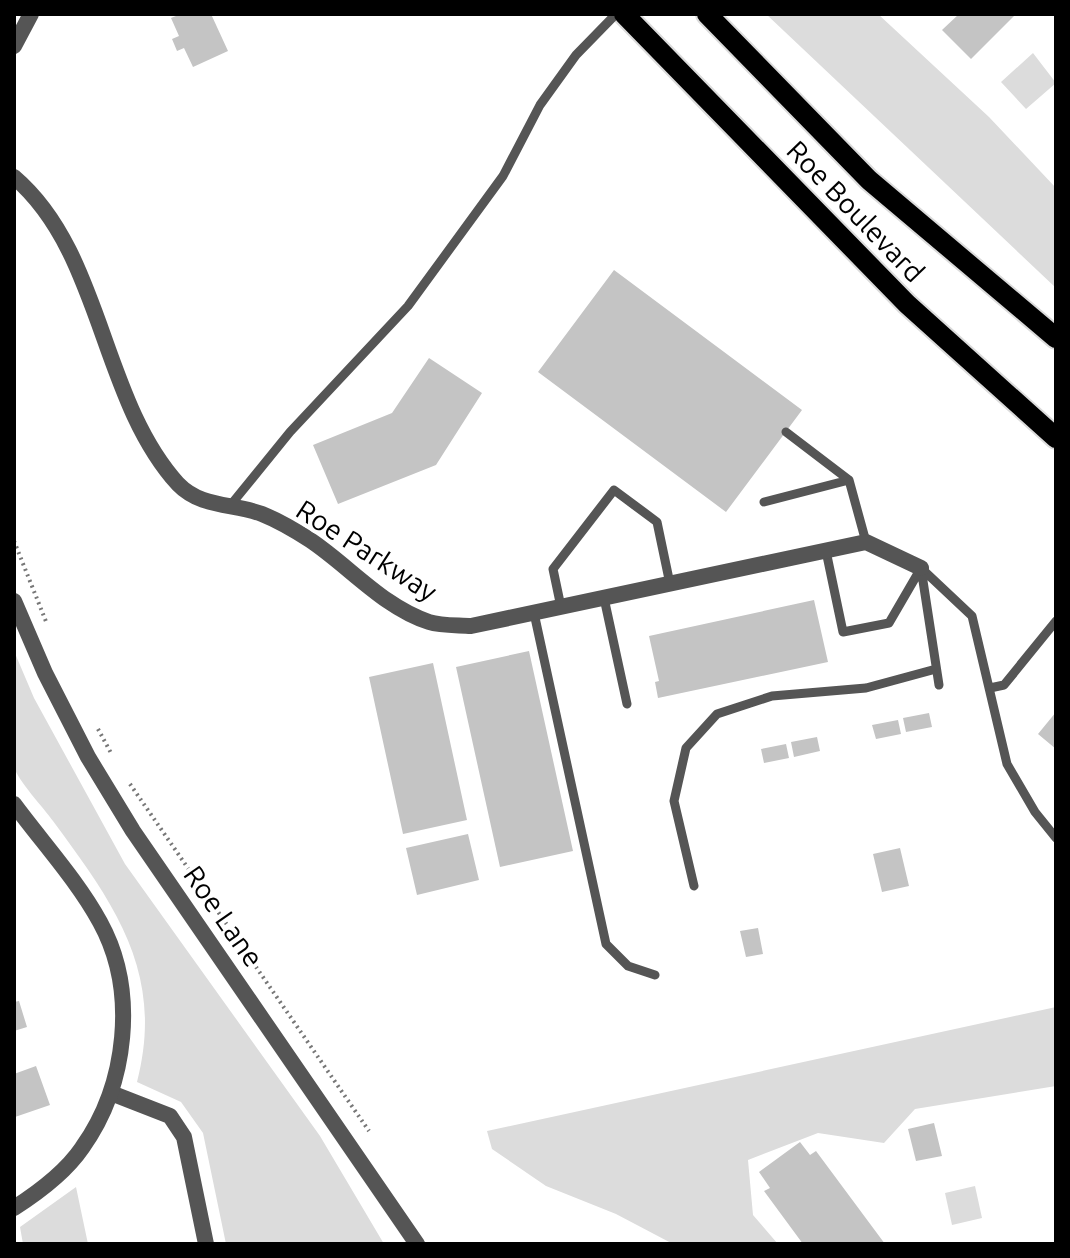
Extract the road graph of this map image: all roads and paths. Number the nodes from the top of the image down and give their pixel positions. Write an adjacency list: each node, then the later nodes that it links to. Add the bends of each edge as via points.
1 (31, 14): 5 (street)
2 (616, 14): 12 (lane, via 576,55 540,105 503,176 408,306 290,432)
3 (624, 14): 9 (main road, Roe Boulevard, via 907,304)
4 (707, 14): 7 (main road, Roe Boulevard, via 869,180)
5 (14, 46)
6 (14, 177): 12 (street, Roe Parkway, via 36,196 61,237 136,417 160,461 201,501)
7 (1056, 338)
8 (786, 432): 10 (lane)
9 (1056, 438)
10 (849, 480): 11 (lane); 14 (lane)
11 (764, 502)
12 (229, 507): 21 (street, Roe Parkway, via 262,514 308,539 394,605 430,623 471,626)
13 (14, 541): 23 (path)
14 (866, 542): 15 (street, Roe Parkway); 16 (street)
15 (826, 551): 16 (lane, via 843,632 889,623); 17 (street, Roe Parkway)
16 (921, 568): 24 (lane); 26 (lane, via 972,616)
17 (670, 584): 18 (street, Roe Parkway); 20 (lane, via 657,522 614,490 553,569)
18 (604, 598): 20 (street, Roe Parkway); 27 (lane)
19 (14, 601): 39 (street, Roe Lane, via 88,757 133,831)
20 (561, 607): 21 (street, Roe Parkway)
21 (534, 613): 34 (lane, via 606,944 628,966)
22 (1056, 621): 26 (lane, via 1004,685)
23 (52, 636)
24 (936, 669): 25 (lane); 33 (lane, via 866,688 772,696 717,714 686,748 674,801)
25 (939, 685)
26 (990, 688): 32 (lane, via 1007,764)
27 (627, 704)
28 (94, 722): 29 (path)
29 (114, 759)
30 (121, 771): 36 (path)
31 (14, 804): 35 (street, via 100,922 108,941 121,990 122,1019)
32 (1056, 838)
33 (694, 886)
34 (655, 975)
35 (111, 1093): 37 (street, via 82,1149); 38 (street, via 170,1116 184,1137)
36 (369, 1131)
37 (14, 1208)
38 (206, 1244)
39 (417, 1244)

